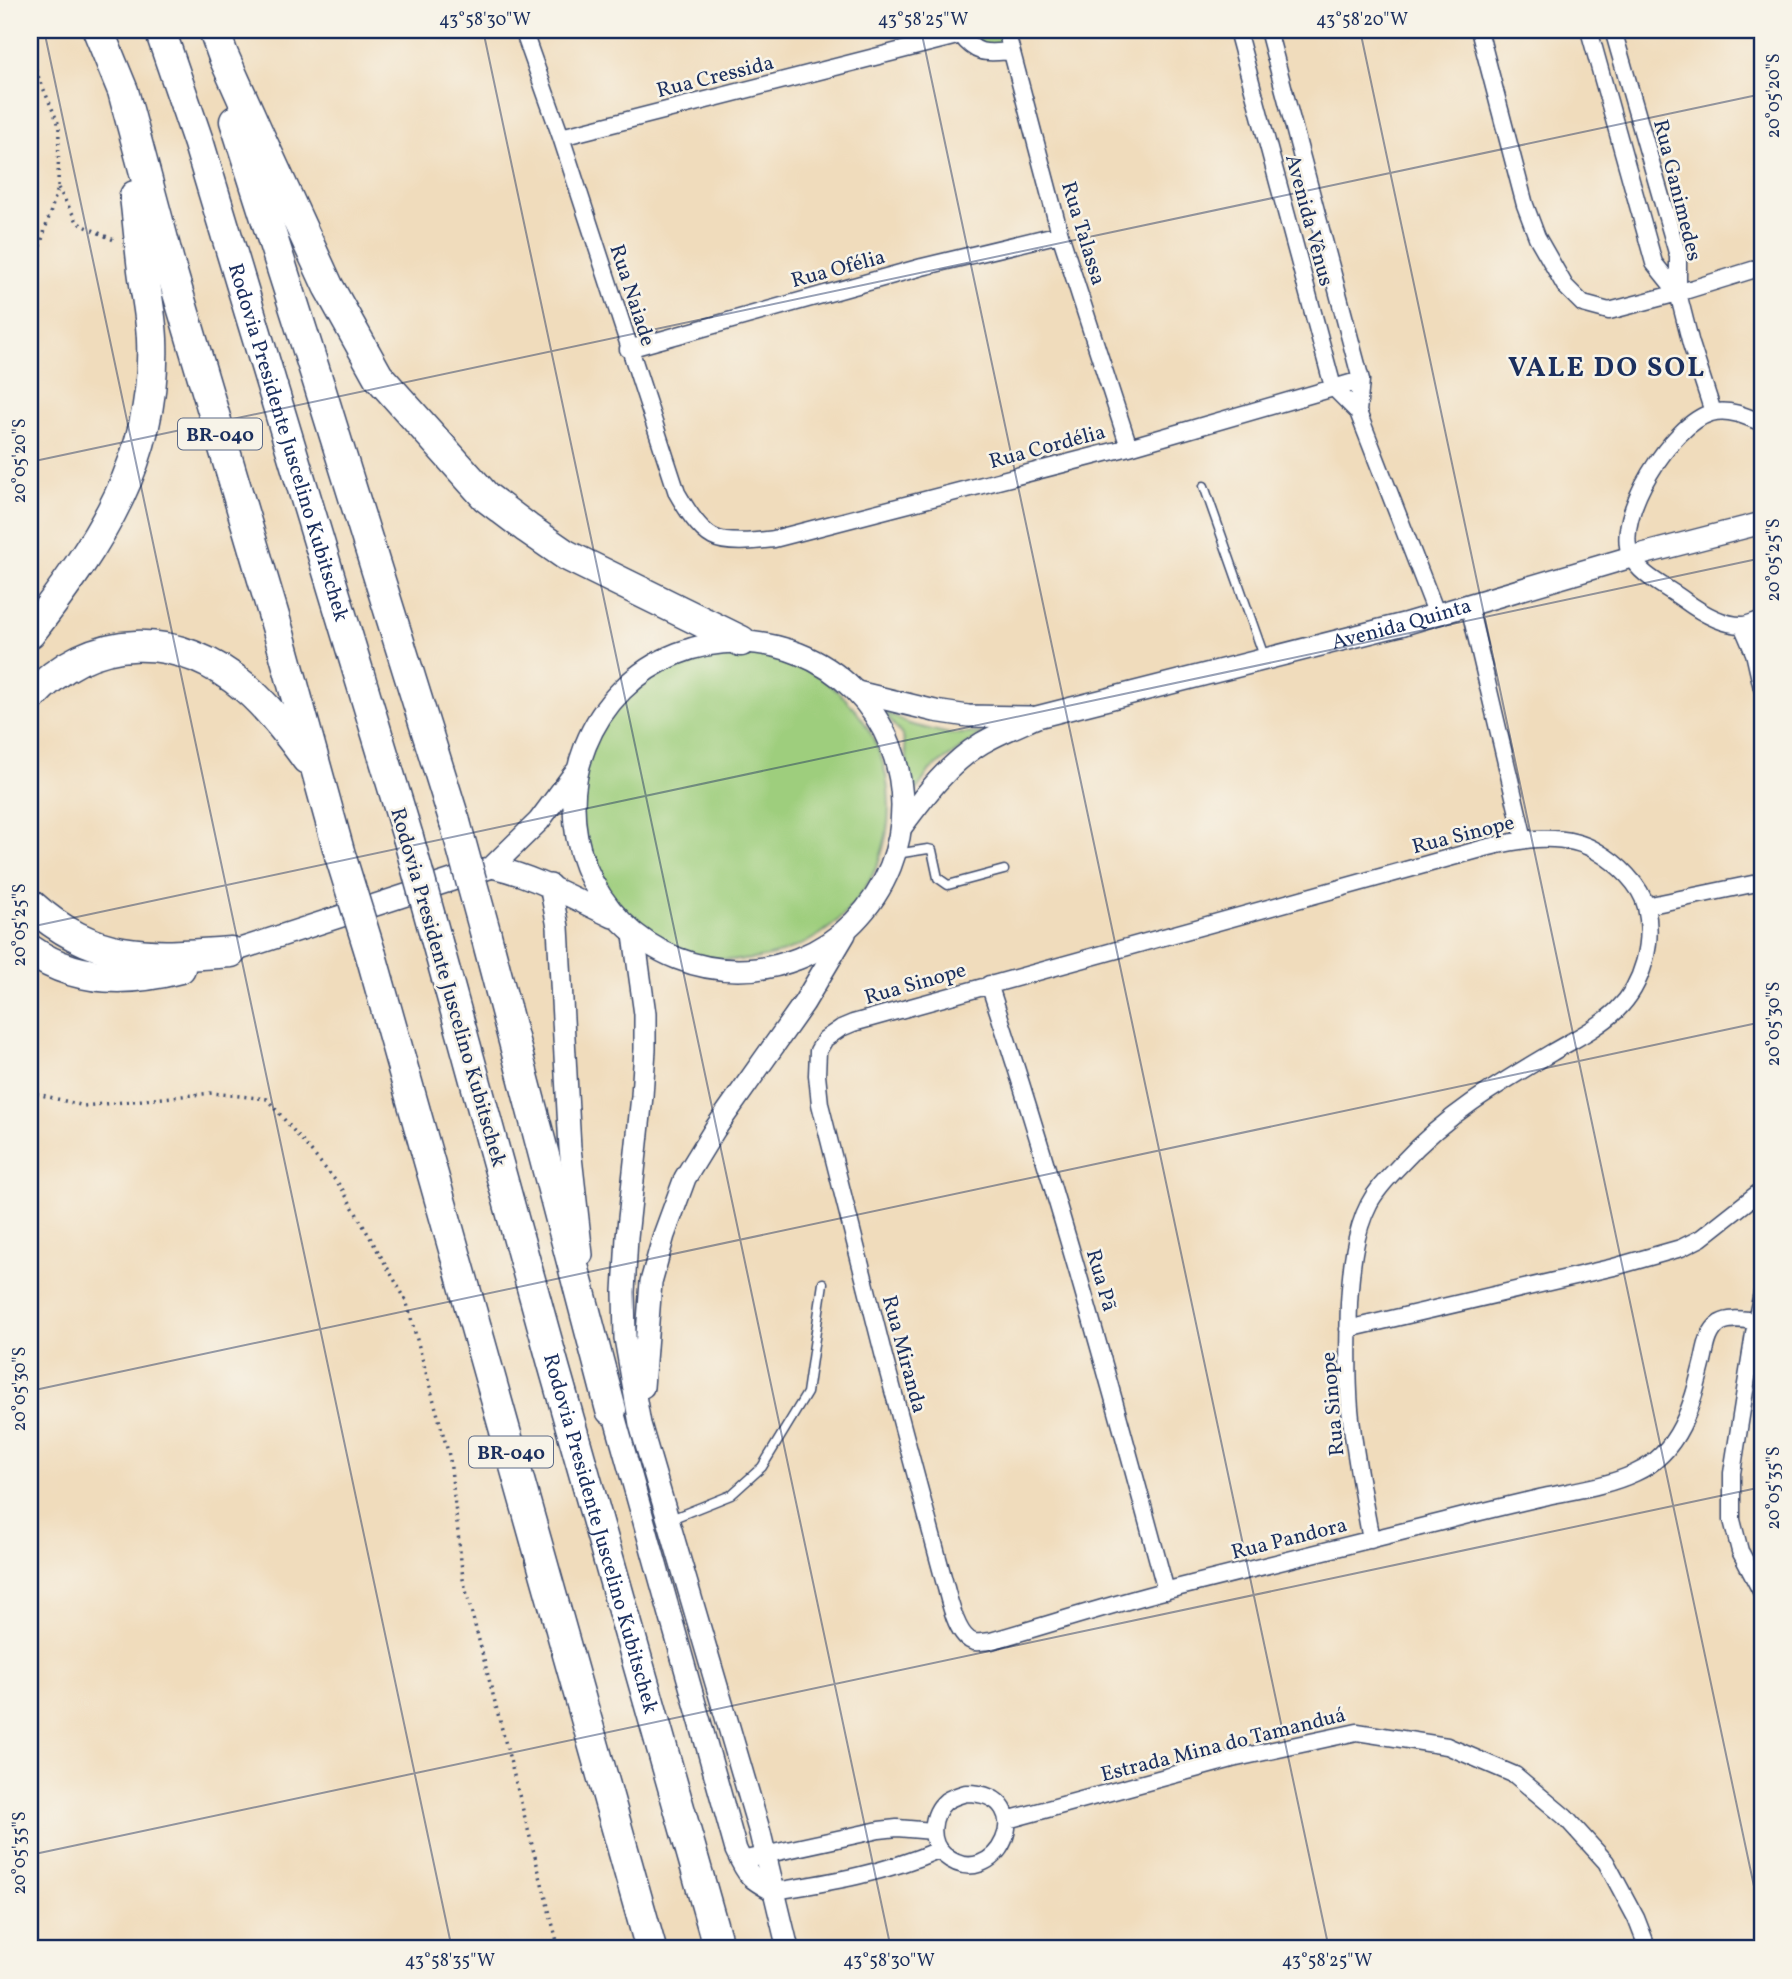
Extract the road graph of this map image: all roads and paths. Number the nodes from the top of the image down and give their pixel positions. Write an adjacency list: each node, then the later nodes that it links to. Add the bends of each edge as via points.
1 (98, 30): 14 (highway, BR-040)
2 (160, 30): 82 (highway, Rodovia Presidente Juscelino Kubitschek / BR-040, bridge, via 408,837)
3 (212, 30): 38 (highway, via 328,286 378,376 486,497 527,528 566,555); 67 (highway, bridge, via 230,109 455,822)
4 (523, 30): 15 (street, Rua Naiade)
5 (1006, 30): 12 (street, Rua Talassa)
6 (1237, 30): 24 (street, Avenida Vênus)
7 (1268, 30): 23 (street, Avenida Vênus)
8 (1479, 30): 21 (street, via 1525,205 1565,286 1583,304 1609,311)
9 (1589, 30): 21 (street, Rua Ganimedes, via 1654,263)
10 (1613, 30): 21 (street, Rua Ganimedes, via 1678,256)
11 (962, 32): 12 (street, Rua Cressida, via 970,47 978,51); 15 (street, Rua Cressida)
12 (1011, 51): 17 (street, Rua Talassa)
13 (30, 57): 16 (path, via 59,125)
14 (123, 92): 18 (highway); 45 (highway, BR-040)
15 (561, 137): 22 (street, Rua Naiade)
16 (58, 188): 18 (path, via 78,223); 20 (path)
17 (1060, 234): 22 (street, Rua Ofélia, via 922,267); 28 (street, Rua Talassa)
18 (141, 253): 37 (highway, via 152,339 151,380 138,445 127,481 100,534)
19 (1762, 267): 21 (street)
20 (30, 278)
21 (1678, 293): 26 (street)
22 (628, 349): 31 (street, Rua Naiade, via 677,493 693,519 713,537)
23 (1361, 380): 24 (street, Rua Cordélia); 25 (street, Avenida Vênus)
24 (1332, 387): 25 (street, Avenida Vênus); 28 (street, Rua Cordélia)
25 (1358, 412): 34 (street, Avenida Vênus)
26 (1713, 412): 27 (street, via 1739,413); 32 (street, via 1693,420 1652,467 1630,522 1627,543)
27 (1762, 422)
28 (1129, 447): 31 (street, Rua Cordélia, via 774,539)
29 (1204, 486): 39 (lane)
30 (1762, 523): 32 (street, Avenida Quinta)
31 (740, 542)
32 (1631, 558): 33 (street, Avenida Quinta); 36 (street, via 1646,575 1693,606 1720,621)
33 (1469, 606): 34 (street, Avenida Quinta); 47 (street)
34 (1437, 615): 39 (street, Avenida Quinta)
35 (1762, 619): 36 (street)
36 (1742, 625): 40 (street)
37 (30, 633)
38 (741, 642): 41 (street, via 784,648 823,665); 44 (street, via 695,647 653,664 635,678 591,730)
39 (1265, 659): 43 (street, Avenida Quinta)
40 (1762, 688)
41 (857, 692): 43 (street, Avenida Quinta, via 968,716); 46 (street, via 885,731 897,766)
42 (30, 698): 45 (highway, via 61,670 107,649 135,645 165,648 217,668 246,688 271,712)
43 (1037, 717): 46 (street, Avenida Quinta, via 980,744 960,760 937,780)
44 (576, 772): 49 (street, via 540,821); 55 (street, via 572,809 576,845 608,910)
45 (319, 776): 81 (highway, BR-040, bridge)
46 (902, 826): 48 (street)
47 (1524, 839): 54 (street, Rua Sinope, via 1588,845 1612,860); 59 (street, Rua Sinope)
48 (896, 855): 50 (lane, via 932,849 938,878 948,885); 56 (street, via 880,890)
49 (492, 867): 52 (street); 58 (street)
50 (1004, 870)
51 (1762, 882): 54 (street)
52 (550, 886): 55 (street); 67 (street, via 558,927 570,1148 582,1258)
53 (30, 904): 58 (highway, via 46,919 96,946 144,955)
54 (1646, 906): 66 (street, Rua Sinope, via 1645,961 1618,1009 1463,1108 1383,1182 1361,1223 1350,1282)
55 (627, 928): 56 (street, via 675,959 720,970 766,968 811,954); 68 (street, via 645,1014 624,1292 625,1338)
56 (849, 928): 68 (street, via 804,1003 685,1178 651,1282)
57 (30, 950): 58 (highway, via 64,969 111,978 165,972)
58 (231, 952)
59 (989, 984): 60 (street, Rua Sinope, via 853,1023 825,1039); 71 (street, Rua Pã, via 1043,1151)
60 (818, 1051): 73 (street, Rua Miranda, via 820,1104 946,1588 965,1636 974,1642)
61 (30, 1092): 80 (path, via 84,1107 212,1093 267,1099 341,1187 406,1300 450,1459 463,1579)
62 (1762, 1190): 66 (street, via 1701,1238 1681,1248 1614,1268)
63 (822, 1283): 69 (lane, via 807,1393 762,1467 731,1495)
64 (1762, 1293): 65 (street)
65 (1756, 1321): 70 (street, Rua Pandora, via 1731,1319 1713,1330 1690,1411 1666,1450 1644,1469 1600,1485); 72 (street, via 1732,1473 1732,1520 1740,1552)
66 (1348, 1329): 70 (street, Rua Sinope, via 1350,1412)
67 (611, 1410): 78 (street)
68 (640, 1424): 69 (street)
69 (668, 1520): 77 (street)
70 (1371, 1539): 71 (street, Rua Pandora)
71 (1166, 1591): 73 (street, Rua Pandora)
72 (1762, 1593)
73 (991, 1641)
74 (1007, 1820): 75 (street, via 987,1796 966,1793 946,1801); 76 (street, via 1004,1842 979,1863 957,1862); 84 (street, Estrada Mina do Tamanduá, via 1232,1759 1357,1732 1447,1745 1515,1774 1565,1817 1606,1862)
75 (933, 1831): 76 (street); 77 (street, via 879,1830)
76 (938, 1850): 79 (street, via 838,1882)
77 (765, 1854): 78 (street); 79 (street)
78 (741, 1860): 79 (street, via 750,1877)
79 (775, 1891): 83 (street)
80 (559, 1949)
81 (652, 1949)
82 (719, 1949)
83 (788, 1949)
84 (1648, 1949)

